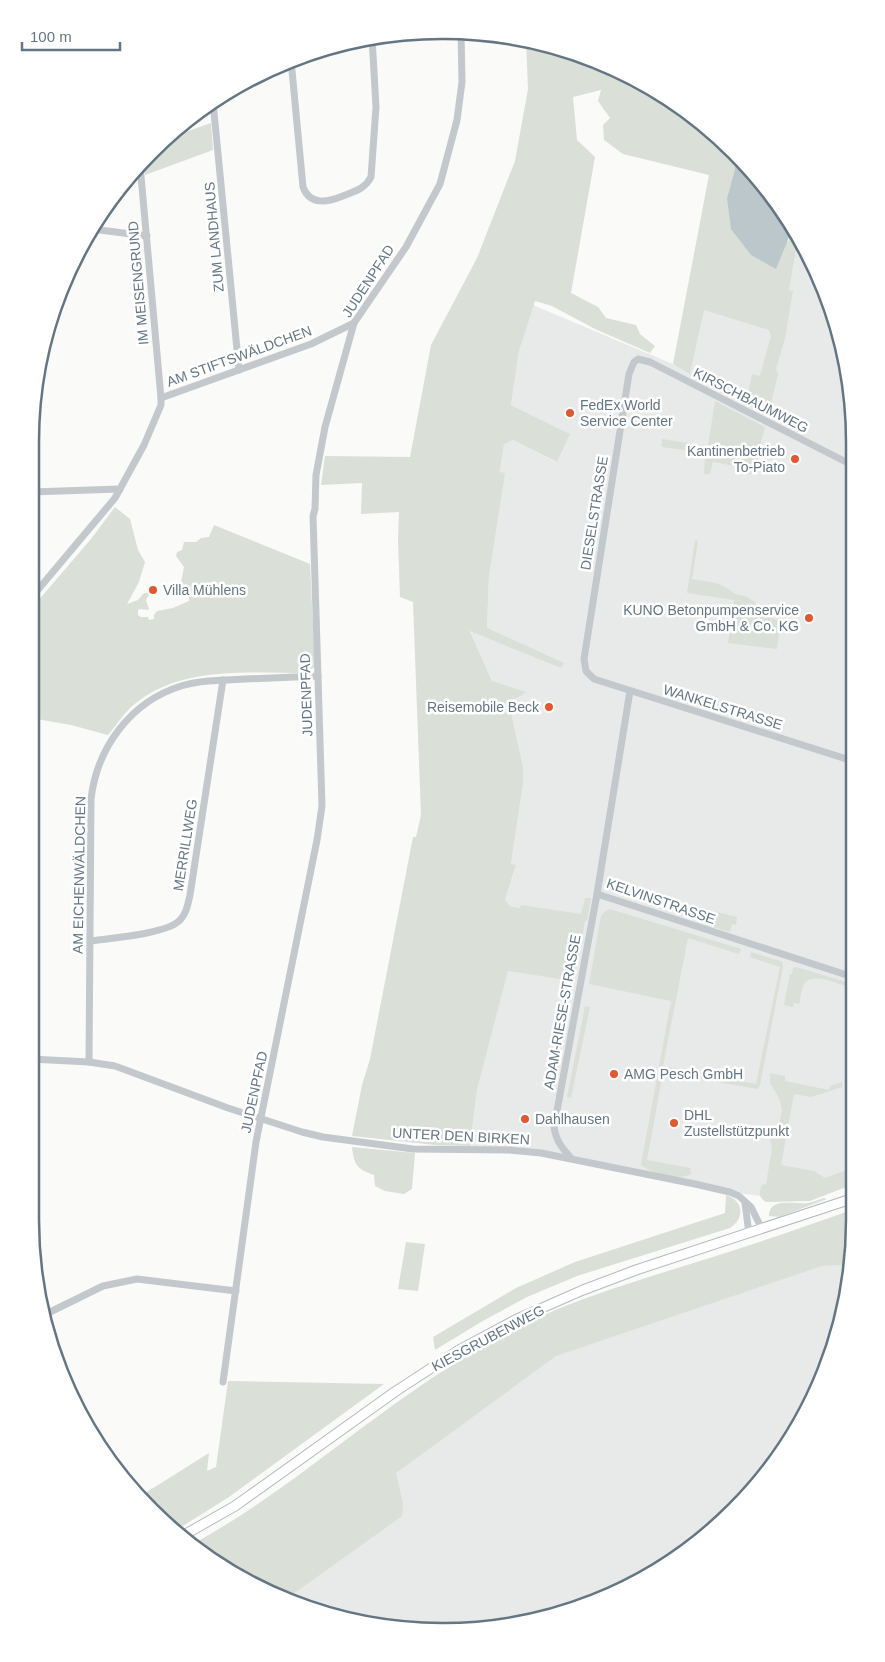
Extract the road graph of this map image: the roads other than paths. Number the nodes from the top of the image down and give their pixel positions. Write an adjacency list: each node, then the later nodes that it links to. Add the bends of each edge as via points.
1 (461, 40): 8 (street, JUDENPFAD, via 462,74 457,120 440,184 406,247)
2 (372, 45): 3 (street, via 376,107 371,177 361,189 332,200 314,200 303,188)
3 (292, 68)
4 (214, 110): 10 (street, ZUM LANDHAUS)
5 (141, 174): 7 (street, IM MEISENGRUND)
6 (100, 230): 7 (street)
7 (147, 236): 11 (street, IM MEISENGRUND)
8 (354, 323): 10 (street, AM STIFTSWÄLDCHEN, via 311,344); 17 (street, JUDENPFAD, via 325,427 315,490 313,541)
9 (638, 359): 12 (street, KIRSCHBAUMWEG, via 650,362); 16 (street, DIESELSTRASSE, via 629,374 584,659)
10 (239, 370): 11 (street, AM STIFTSWÄLDCHEN)
11 (162, 398): 13 (street, AM STIFTSWÄLDCHEN, via 144,445)
12 (846, 462)
13 (120, 489): 14 (street); 15 (street, AM STIFTSWÄLDCHEN)
14 (39, 492)
15 (39, 588)
16 (588, 674): 19 (street, WANKELSTRASSE)
17 (318, 676): 18 (street, AM EICHENWÄLDCHEN); 26 (street, JUDENPFAD, via 322,806)
18 (223, 680): 22 (street, AM EICHENWÄLDCHEN, via 182,686 148,702 123,725 101,758 91,799); 22 (street, MERRILLWEG, via 186,910 170,927)
19 (630, 691): 20 (street, WANKELSTRASSE); 21 (street, KELVINSTRASSE)
20 (846, 758)
21 (596, 894): 23 (street, KELVINSTRASSE); 27 (street, ADAM-RIESE-STRASSE, via 554,1127 556,1139)
22 (91, 941): 25 (street, AM EICHENWÄLDCHEN)
23 (846, 975)
24 (39, 1059): 25 (street, UNTER DEN BIRKEN)
25 (89, 1062): 26 (street, UNTER DEN BIRKEN, via 131,1071)
26 (262, 1118): 27 (street, UNTER DEN BIRKEN, via 302,1132 373,1144 413,1149 509,1150); 32 (street, JUDENPFAD)
27 (572, 1159): 29 (street, UNTER DEN BIRKEN, via 730,1192)
28 (846, 1201): 30 (main road, KIESGRUBENWEG)
29 (745, 1202): 30 (street, UNTER DEN BIRKEN, via 751,1206); 31 (street)
30 (762, 1229): 31 (main road, KIESGRUBENWEG)
31 (750, 1234): 35 (main road, KIESGRUBENWEG, via 676,1256 583,1290 517,1319 459,1350 235,1506)
32 (236, 1291): 33 (street, via 137,1279 103,1286); 34 (street, JUDENPFAD)
33 (50, 1312)
34 (223, 1382)
35 (188, 1533)

